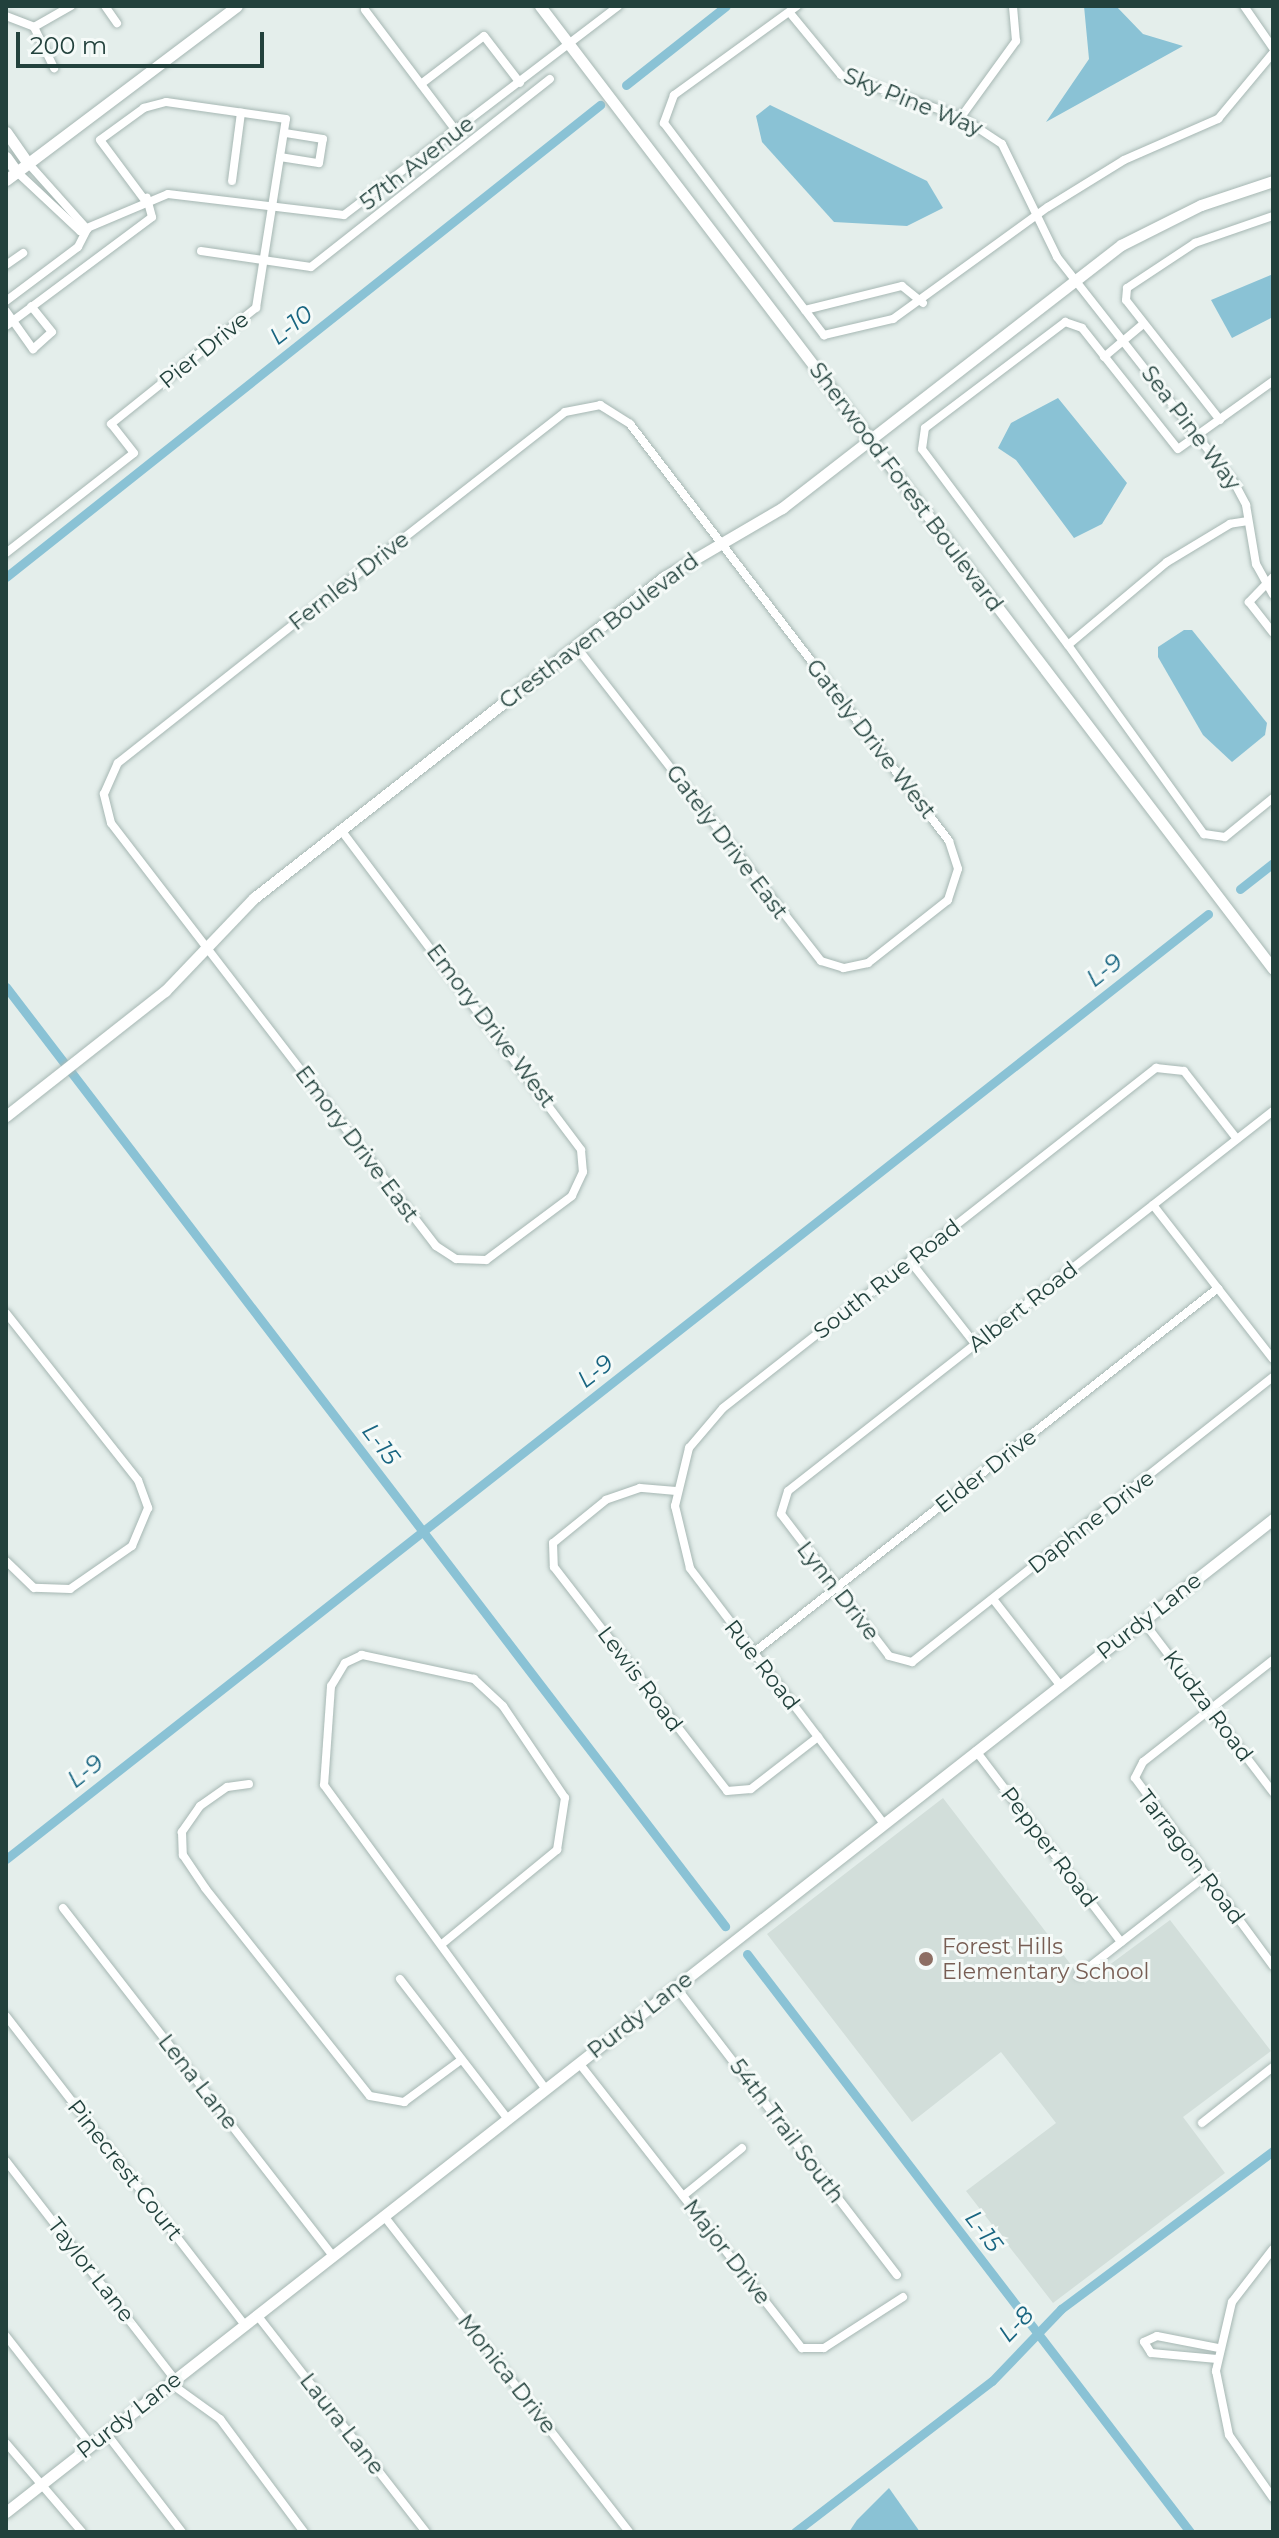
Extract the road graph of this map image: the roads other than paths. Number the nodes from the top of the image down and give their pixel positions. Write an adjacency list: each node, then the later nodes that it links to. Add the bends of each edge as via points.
1 (71, 6): 12 (street)
2 (105, 6): 11 (street)
3 (237, 6): 26 (street)
4 (540, 6): 13 (street, Sherwood Forest Boulevard)
5 (618, 6): 13 (street, 57th Avenue)
6 (1013, 6): 20 (street, via 1016,41)
7 (1244, 6): 14 (street)
8 (793, 9): 20 (street, Sky Pine Way, via 841,75); 44 (street, via 768,20 674,95 664,123)
9 (365, 10): 18 (street)
10 (6, 16): 12 (street)
11 (117, 23)
12 (34, 27): 15 (street)
13 (569, 44): 17 (street, 57th Avenue); 54 (street, Sherwood Forest Boulevard)
14 (1273, 50): 34 (street, via 1218,119 1124,160)
15 (54, 68)
16 (550, 79): 38 (street, via 311,267)
17 (520, 83): 18 (street, via 484,36); 22 (street, 57th Avenue)
18 (421, 84): 22 (street)
19 (241, 113): 23 (street, via 286,119); 29 (street); 31 (street, via 154,103 100,140)
20 (961, 117): 34 (street, Sky Pine Way, via 1002,144)
21 (6, 132): 26 (street)
22 (457, 132): 32 (street, 57th Avenue, via 350,214)
23 (284, 133): 25 (street, Pier Drive); 25 (street, via 323,139 319,163)
24 (6, 157): 27 (street)
25 (280, 157): 32 (street, Pier Drive)
26 (28, 163): 27 (street); 35 (street)
27 (17, 172): 28 (street); 35 (street, via 53,212)
28 (6, 180)
29 (232, 181)
30 (1273, 181): 40 (street, Cresthaven Boulevard, via 1170,218)
31 (146, 198): 32 (street, 57th Avenue); 35 (street); 43 (street, via 152,217)
32 (273, 209): 38 (street, Pier Drive)
33 (1273, 216): 47 (street, via 1195,243 1132,280 1126,300)
34 (1035, 218): 40 (street, Sky Pine Way); 42 (street)
35 (87, 229): 41 (street, via 73,251)
36 (201, 251): 38 (street)
37 (23, 253): 39 (street)
38 (266, 260): 57 (street, Pier Drive, via 252,313 111,424 134,453)
39 (6, 265)
40 (1075, 277): 48 (street, Sea Pine Way); 54 (street, Cresthaven Boulevard)
41 (6, 301)
42 (923, 303): 44 (street, via 902,286); 44 (street, via 893,319 824,335)
43 (31, 306): 46 (street); 46 (street, via 52,332 33,349)
44 (805, 310)
45 (6, 311): 46 (street)
46 (10, 323)
47 (1143, 324): 48 (street); 52 (street)
48 (1124, 340): 49 (street); 53 (street, Sea Pine Way)
49 (1104, 357): 53 (street, via 1178,449); 62 (street, via 1082,328 1065,322 922,438 922,449)
50 (1273, 381): 52 (street)
51 (617, 412): 56 (street, Gately Drive West); 64 (street, Fernley Drive, via 588,404 565,412 123,759)
52 (1220, 420): 53 (street)
53 (1200, 438): 55 (street, Sea Pine Way, via 1235,484)
54 (870, 439): 56 (street, Cresthaven Boulevard); 69 (street, Sherwood Forest Boulevard)
55 (1248, 521): 59 (street, Sea Pine Way); 62 (street, via 1230,524 1167,562)
56 (722, 544): 63 (street, Cresthaven Boulevard, via 664,577); 67 (street, Gately Drive West, via 955,851 952,895)
57 (6, 553)
58 (1273, 577): 59 (street)
59 (1264, 584): 60 (street, Sea Pine Way); 61 (street, via 1249,602)
60 (1273, 595)
61 (1273, 633)
62 (1068, 645): 65 (street, via 1204,834 1225,837)
63 (576, 646): 66 (street, Cresthaven Boulevard); 67 (street, Gately Drive East, via 816,957 857,967)
64 (104, 794): 68 (street, Emory Drive East, via 111,823)
65 (1273, 798)
66 (341, 830): 68 (street, Cresthaven Boulevard, via 254,898); 74 (street, Emory Drive West, via 579,1144 578,1185)
67 (906, 934)
68 (207, 948): 71 (street, Cresthaven Boulevard); 74 (street, Emory Drive East, via 440,1250 462,1261 486,1260)
69 (1273, 969)
70 (1273, 1111): 72 (street, Albert Road)
71 (6, 1116)
72 (1237, 1139): 73 (street, Albert Road); 75 (street, South Rue Road, via 1184,1071 1161,1065)
73 (1153, 1205): 76 (street); 78 (street, Albert Road)
74 (537, 1224)
75 (910, 1261): 78 (street); 81 (street, South Rue Road, via 714,1416 689,1448)
76 (1218, 1288): 79 (street); 85 (street, Elder Drive)
77 (6, 1313): 84 (street, via 144,1490 144,1529 107,1566 52,1592 29,1585)
78 (975, 1344): 82 (street, Albert Road, via 788,1491)
79 (1273, 1359)
80 (1273, 1377): 86 (street, Daphne Drive)
81 (676, 1491): 88 (street, Rue Road, via 678,1535 690,1568); 93 (street, Lewis Road, via 616,1494 557,1538 549,1555 722,1787 740,1793)
82 (780, 1508): 85 (street, Lynn Drive)
83 (1273, 1519): 87 (street, Purdy Lane)
84 (6, 1561)
85 (836, 1588): 88 (street, Elder Drive); 90 (street, Lynn Drive, via 889,1656)
86 (993, 1599): 90 (street, Daphne Drive); 91 (street)
87 (1143, 1621): 91 (street, Purdy Lane); 92 (street, Kudza Road)
88 (753, 1653): 93 (street, Rue Road)
89 (1273, 1660): 92 (street, Tarragon Road)
90 (906, 1663)
91 (1060, 1685): 94 (street, Purdy Lane)
92 (1210, 1709): 96 (street, Kudza Road); 98 (street, Tarragon Road, via 1143,1762 1135,1778)
93 (818, 1737): 97 (street, Rue Road)
94 (976, 1751): 97 (street, Purdy Lane); 100 (street, Pepper Road)
95 (249, 1784): 107 (street, via 227,1787 200,1806 182,1832 183,1855 205,1888 370,2096 404,2102)
96 (1273, 1792)
97 (884, 1824): 105 (street, Purdy Lane)
98 (1205, 1877): 100 (street); 102 (street, Tarragon Road)
99 (63, 1908): 118 (street, Lena Lane)
100 (1121, 1942): 103 (street)
101 (442, 1944): 101 (street, via 322,1779 331,1686 345,1663 362,1655 474,1679 503,1706 565,1798 557,1850); 110 (street)
102 (1273, 1966)
103 (1079, 1975)
104 (400, 1979): 107 (street)
105 (676, 1987): 108 (street, Purdy Lane); 119 (street, 54th Trail South)
106 (6, 2016): 122 (street, Pinecrest Court)
107 (461, 2060): 111 (street)
108 (579, 2063): 110 (street, Purdy Lane); 115 (street, Major Drive)
109 (1273, 2067): 112 (street)
110 (546, 2089): 111 (street, Purdy Lane)
111 (508, 2119): 116 (street, Purdy Lane)
112 (1202, 2123)
113 (742, 2148): 115 (street)
114 (6, 2161): 126 (street, Taylor Lane)
115 (683, 2196): 120 (street, Major Drive, via 802,2348 824,2348)
116 (384, 2216): 118 (street, Purdy Lane); 137 (street, Monica Drive)
117 (1273, 2249): 124 (street, via 1241,2285)
118 (333, 2256): 121 (street, Purdy Lane)
119 (897, 2275)
120 (903, 2297)
121 (257, 2315): 122 (street, Purdy Lane); 136 (street, Laura Lane)
122 (245, 2325): 126 (street, Purdy Lane)
123 (6, 2336): 129 (street)
124 (1218, 2348): 125 (street); 125 (street, via 1157,2336 1144,2342 1151,2353)
125 (1217, 2359): 131 (street, via 1229,2435)
126 (172, 2382): 127 (street, Purdy Lane); 135 (street, Taylor Lane, via 220,2419)
127 (106, 2433): 129 (street, Purdy Lane); 134 (street)
128 (6, 2443): 130 (street)
129 (91, 2445): 130 (street, Purdy Lane)
130 (43, 2483): 132 (street, Purdy Lane); 133 (street)
131 (1273, 2498)
132 (6, 2512)
133 (82, 2532)
134 (182, 2532)
135 (304, 2532)
136 (426, 2532)
137 (629, 2532)

